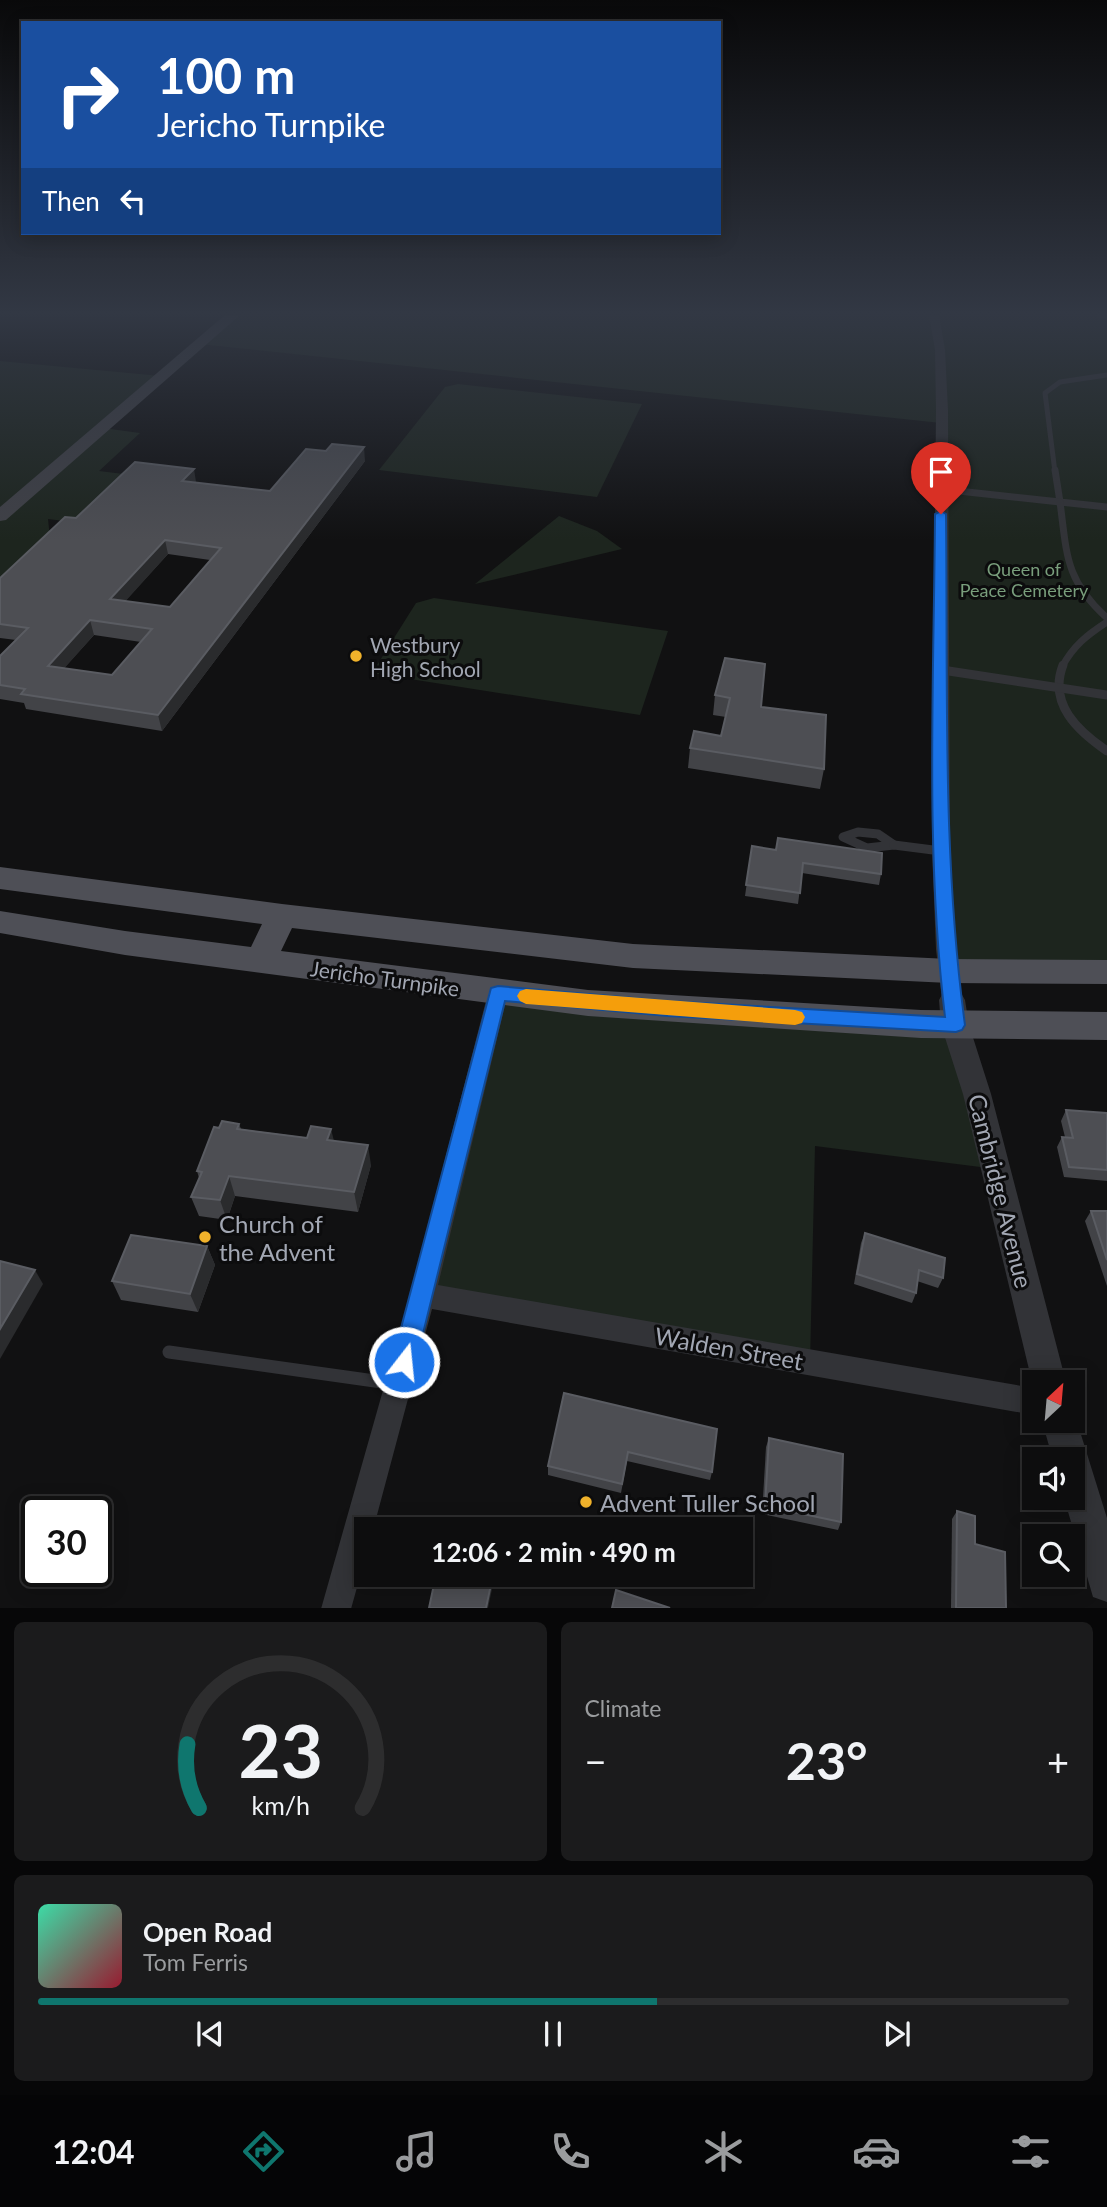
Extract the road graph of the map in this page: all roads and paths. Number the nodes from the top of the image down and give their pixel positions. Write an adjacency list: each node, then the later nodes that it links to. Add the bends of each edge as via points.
1 (146, 390): 7 (main road)
2 (940, 390): 4 (street)
3 (1048, 390): 5 (lane, via 1044,401)
4 (940, 489): 5 (lane); 9 (street)
5 (1060, 502): 6 (lane); 8 (lane, via 1072,578)
6 (1107, 507)
7 (0, 516)
8 (1107, 620): 10 (lane, via 1066,654 1058,671)
9 (942, 670): 10 (lane); 14 (street)
10 (1058, 688): 11 (lane); 12 (lane, via 1070,721)
11 (1107, 695)
12 (1107, 751)
13 (894, 845): 14 (lane)
14 (941, 851): 21 (street)
15 (0, 877): 16 (main road, Jericho Turnpike)
16 (282, 915): 18 (main road); 21 (main road, Jericho Turnpike)
17 (0, 922): 18 (main road, Jericho Turnpike)
18 (261, 961): 20 (main road, Jericho Turnpike)
19 (1107, 972): 21 (main road, Jericho Turnpike)
20 (498, 993): 21 (main road, Jericho Turnpike, via 668,1009); 23 (street)
21 (952, 999): 22 (main road, Jericho Turnpike); 25 (street, Cambridge Avenue)
22 (1107, 1026)
23 (423, 1295): 26 (street); 27 (street, Walden Street)
24 (169, 1352): 26 (lane)
25 (1046, 1370)
26 (398, 1385): 30 (street)
27 (1022, 1400)
28 (1085, 1507): 29 (street)
29 (1107, 1583)
30 (335, 1608)

